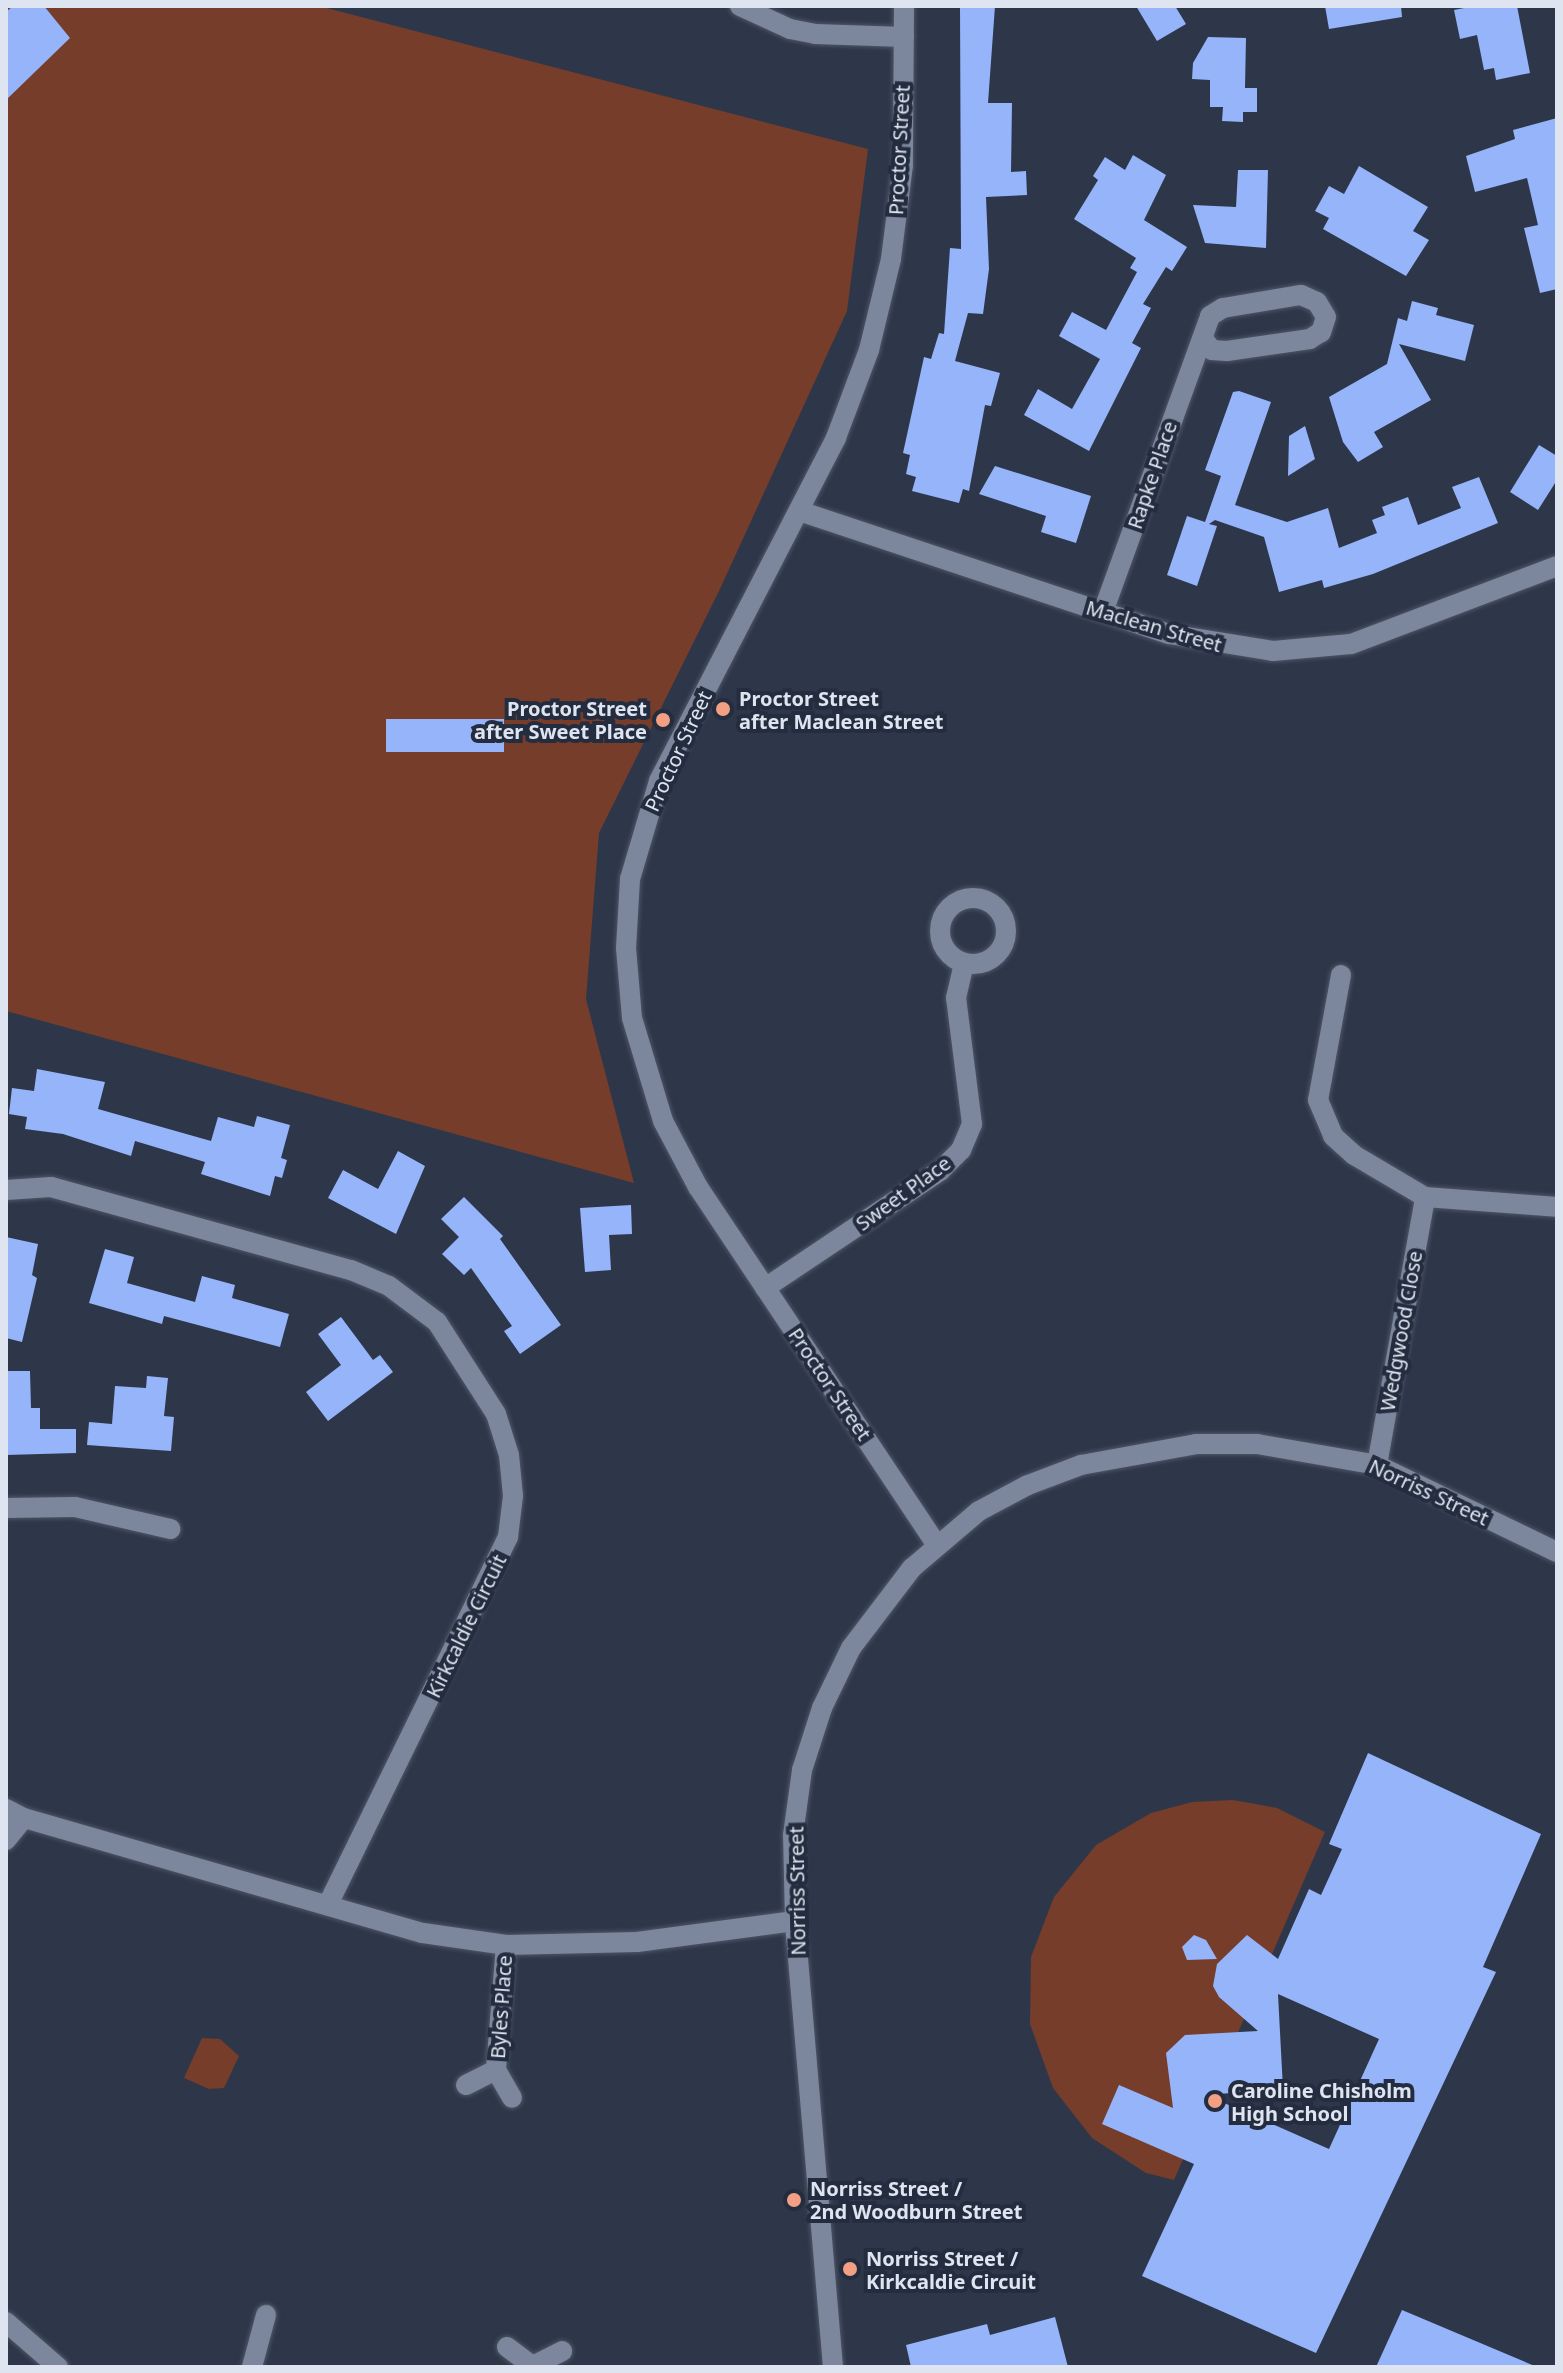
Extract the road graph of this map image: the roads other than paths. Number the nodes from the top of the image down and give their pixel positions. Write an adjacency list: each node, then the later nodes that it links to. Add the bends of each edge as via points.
1 (740, 6): 3 (street, via 790,29 815,34)
2 (904, 6): 3 (street, Proctor Street)
3 (904, 37): 5 (street, Proctor Street, via 903,165 891,259 869,350 836,438)
4 (1203, 339): 4 (street, Rapke Place, via 1210,316 1223,308 1309,296 1326,317 1321,332 1310,339 1227,351 1212,350); 7 (street, Rapke Place)
5 (799, 511): 7 (street, Maclean Street); 13 (street, Proctor Street, via 659,781 630,879 626,948 632,1018 663,1121 698,1187)
6 (1557, 566): 7 (street, Maclean Street, via 1398,629 1325,648 1221,647)
7 (1103, 612)
8 (964, 964): 13 (street, Sweet Place, via 956,998 972,1124 961,1150 940,1171)
9 (1341, 975): 11 (street, via 1319,1075 1318,1100 1326,1124 1354,1155)
10 (6, 1190): 21 (street, Kirkcaldie Circuit, via 51,1187 351,1270 389,1286 437,1322 496,1414 512,1482 508,1537)
11 (1425, 1197): 12 (street); 14 (street, Wedgwood Close)
12 (1557, 1207)
13 (765, 1288): 17 (street, Proctor Street)
14 (1377, 1465): 17 (street, Norriss Street, via 1257,1444 1137,1451 1028,1485); 18 (street, Norriss Street)
15 (6, 1508): 16 (street, via 75,1507)
16 (170, 1529)
17 (936, 1544): 22 (street, Norriss Street, via 869,1620 822,1708 802,1770 793,1835)
18 (1557, 1552)
19 (15, 1814): 20 (street); 21 (street)
20 (6, 1840)
21 (328, 1905): 23 (street, via 423,1933)
22 (795, 1921): 23 (street, via 637,1942); 34 (street, Norriss Street)
23 (506, 1945): 24 (street, Byles Place)
24 (496, 2070): 25 (street, Byles Place); 26 (street, Byles Place)
25 (466, 2085)
26 (512, 2098)
27 (266, 2315): 33 (street)
28 (6, 2322): 32 (street)
29 (507, 2347): 31 (street)
30 (562, 2351): 31 (street)
31 (531, 2366)
32 (58, 2367)
33 (252, 2367)
34 (833, 2367)

